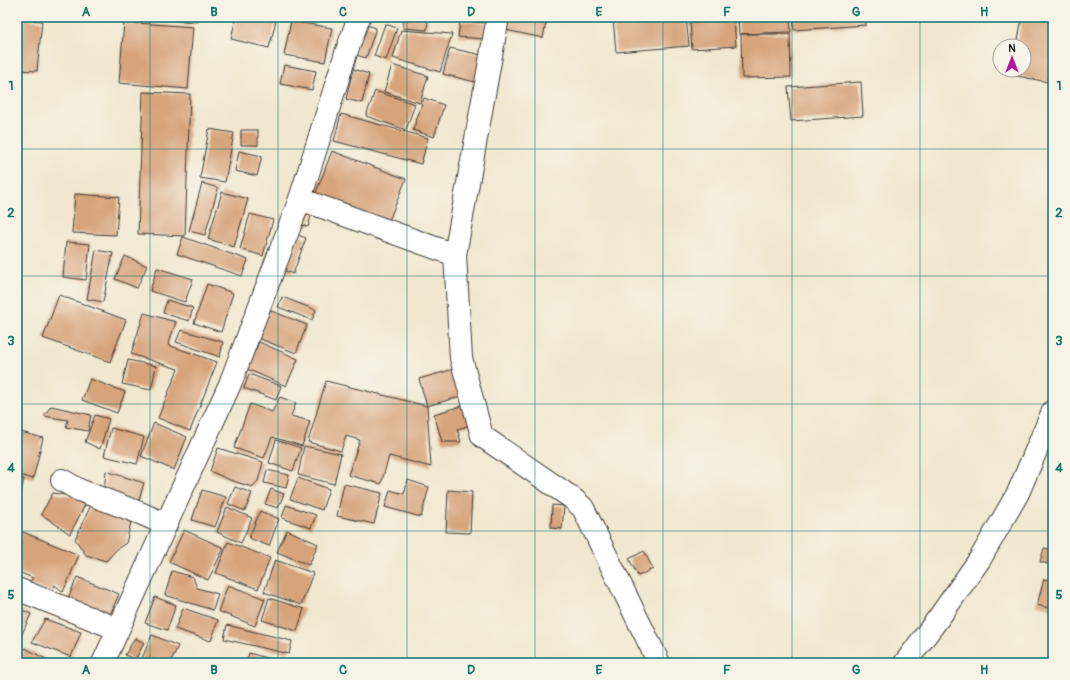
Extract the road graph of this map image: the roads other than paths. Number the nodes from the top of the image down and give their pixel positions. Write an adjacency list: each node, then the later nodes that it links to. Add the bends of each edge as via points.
1 (359, 17): 3 (street)
2 (498, 17): 4 (street)
3 (300, 199): 4 (street); 7 (street, via 230,384)
4 (455, 255): 11 (street, via 462,358 482,436 583,508)
5 (1053, 411): 12 (street, via 1018,493 980,559)
6 (62, 480): 7 (street, via 79,490)
7 (165, 524): 9 (street)
8 (17, 589): 9 (street)
9 (118, 629): 10 (street)
10 (102, 663)
11 (659, 663)
12 (904, 663)

